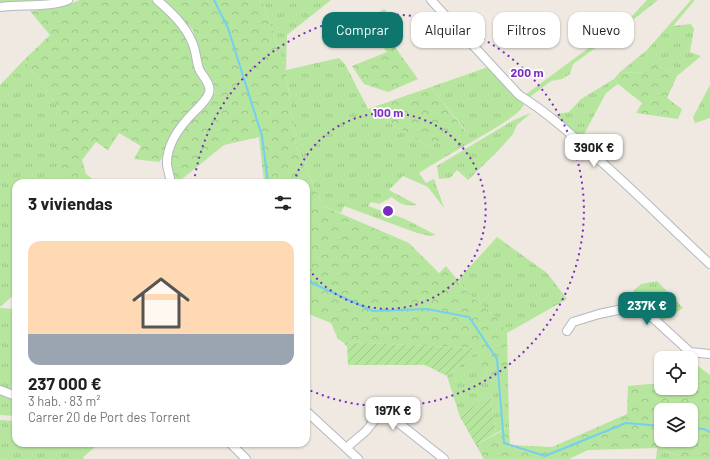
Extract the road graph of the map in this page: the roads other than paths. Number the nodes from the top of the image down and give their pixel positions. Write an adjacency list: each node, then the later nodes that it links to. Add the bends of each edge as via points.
1 (68, 0): 4 (street, via 59,4)
2 (157, 0): 5 (street, via 174,16 192,42 199,68 210,92 178,130 173,140 167,165)
3 (432, 0): 6 (street, via 519,95 560,124)
4 (0, 7)
5 (170, 179)
6 (710, 264)
7 (567, 331): 8 (street, via 573,322 637,306 690,352)
8 (710, 354)
9 (0, 390): 10 (street)
10 (12, 394)
11 (310, 415): 13 (street)
12 (234, 447): 14 (street)
13 (346, 448): 15 (street); 16 (street, via 366,431 381,412 386,413)
14 (246, 459)
15 (358, 459)
16 (444, 459)

